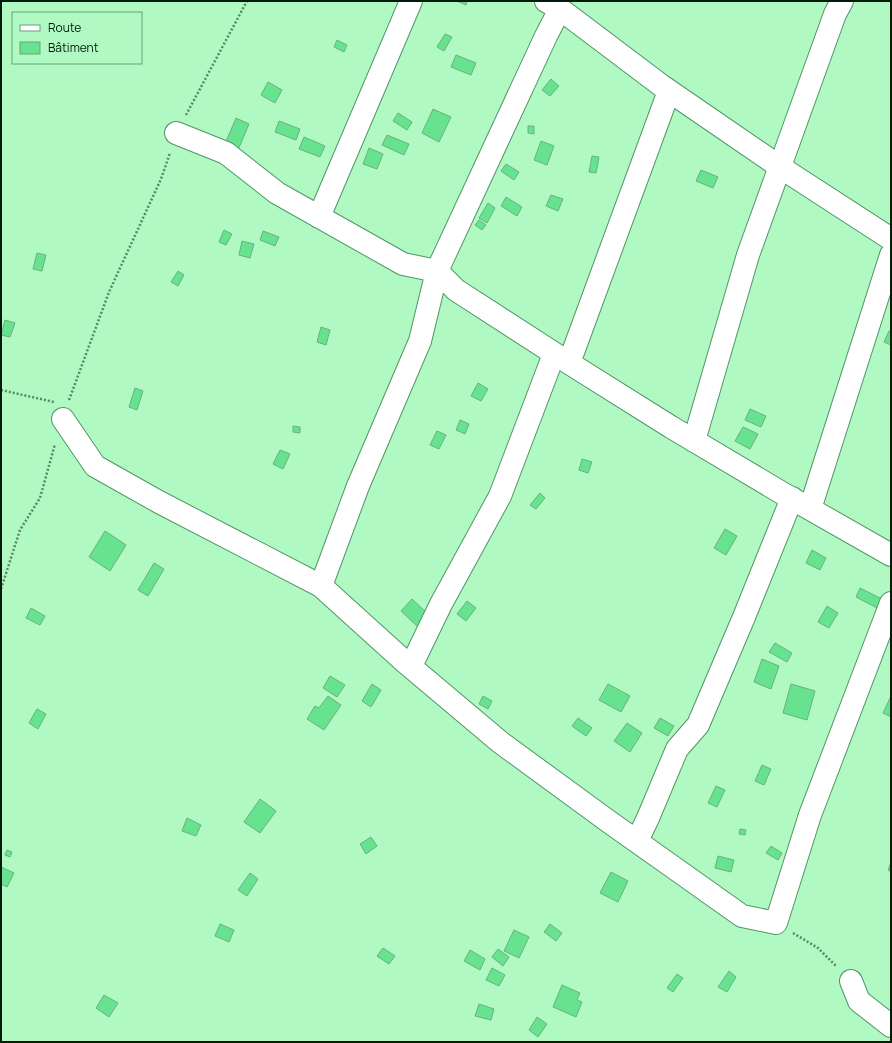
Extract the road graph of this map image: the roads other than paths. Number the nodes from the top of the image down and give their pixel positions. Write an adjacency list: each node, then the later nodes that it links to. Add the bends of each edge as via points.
1 (411, 1): 7 (street)
2 (842, 1): 6 (street, via 835,14)
3 (553, 5): 4 (street); 10 (street, via 546,36)
4 (669, 91): 6 (street); 11 (street)
5 (176, 133): 7 (street, via 226,153 277,193)
6 (780, 167): 8 (street); 13 (street, via 748,255)
7 (319, 217): 10 (street, via 403,264)
8 (891, 239)
9 (891, 255): 14 (street)
10 (437, 271): 11 (street, via 456,290); 16 (street, via 420,341 358,486)
11 (561, 358): 13 (street); 18 (street, via 500,496 441,604)
12 (65, 412): 16 (street, via 94,466)
13 (694, 441): 14 (street)
14 (801, 504): 15 (street); 19 (street, via 744,617 698,725 677,749)
15 (891, 555)
16 (321, 586): 18 (street)
17 (891, 603): 19 (street, via 810,815 776,923 742,916)
18 (411, 666): 19 (street, via 500,742)
19 (637, 841)
20 (851, 981): 21 (street, via 859,1001)
21 (891, 1026)

